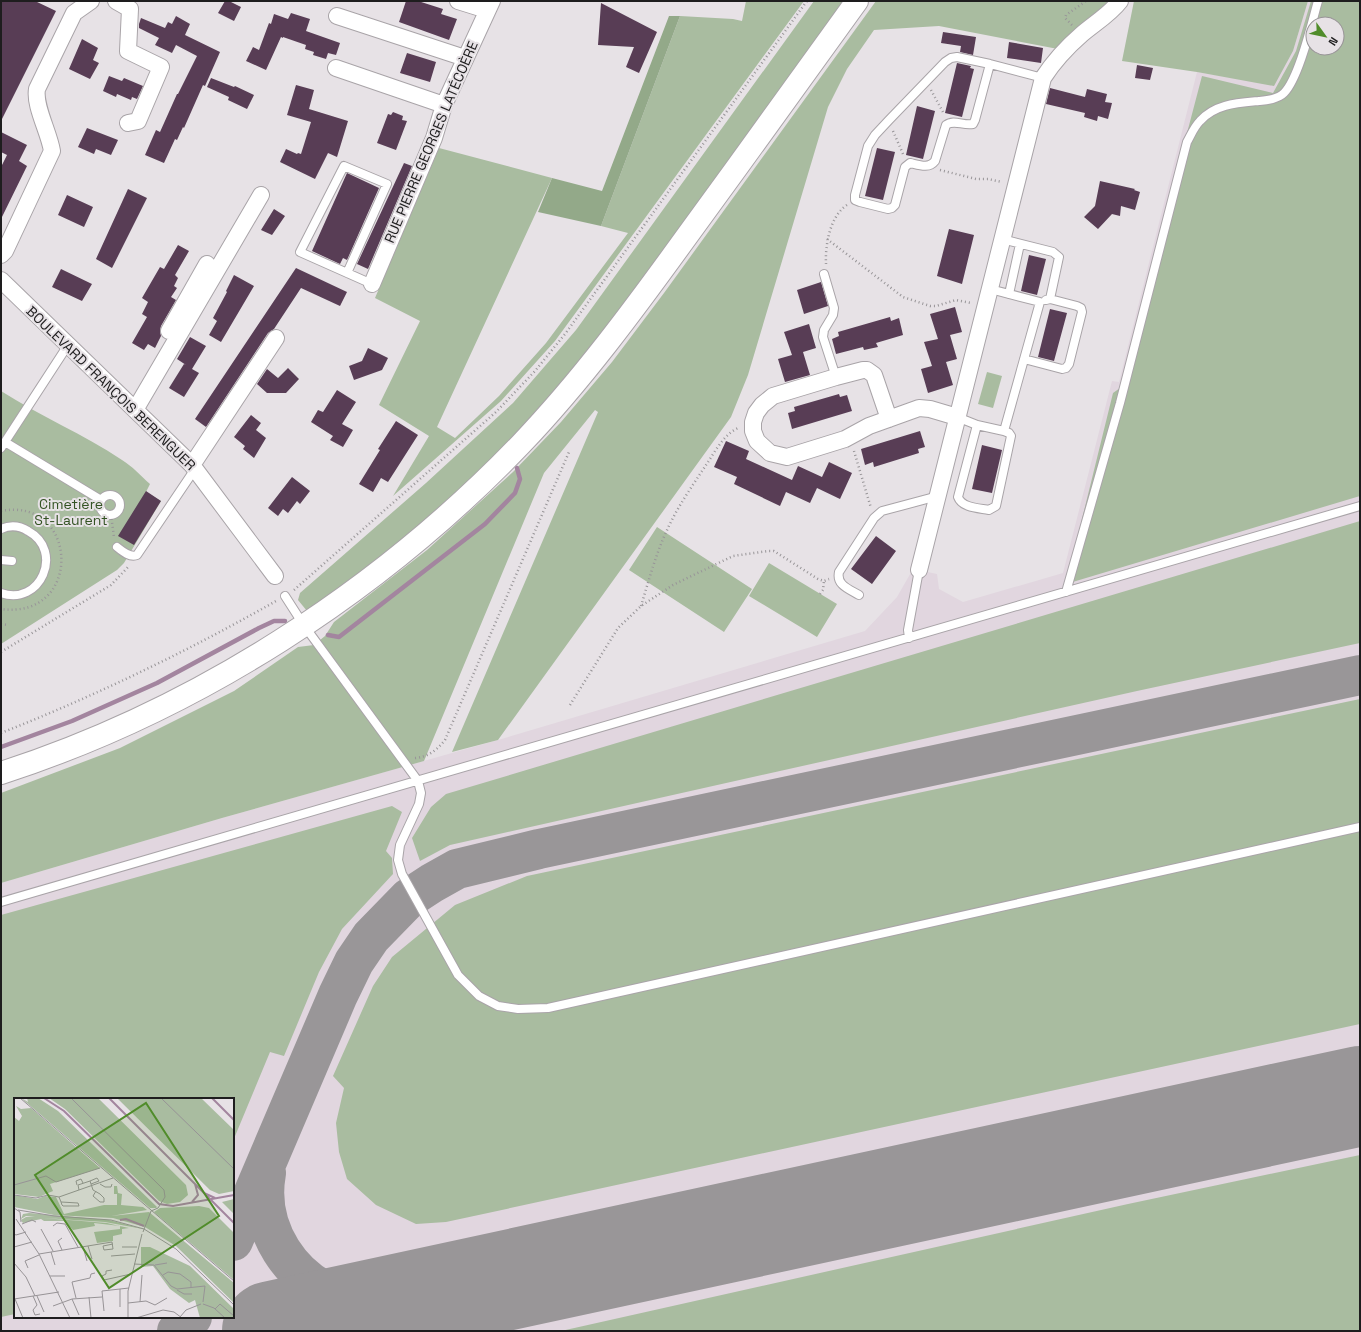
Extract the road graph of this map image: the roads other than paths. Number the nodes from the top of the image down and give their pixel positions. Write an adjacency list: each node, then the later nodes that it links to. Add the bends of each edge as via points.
1 (91, 1): 18 (street, via 74,13 37,89 37,101 52,151)
2 (116, 1): 14 (street, via 130,9 128,51 161,67 138,121)
3 (458, 1): 7 (street)
4 (857, 1): 52 (street, via 648,289 557,404 462,502 402,554)
5 (1120, 1): 12 (street, via 1058,57)
6 (1318, 1): 48 (lane, via 1298,67 1284,93 1271,100 1231,103 1212,110 1199,121 1187,142 1120,403)
7 (490, 6): 9 (street, RUE PIERRE GEORGES LATÉCOÈRE)
8 (337, 16): 9 (street)
9 (465, 58): 13 (street, RUE PIERRE GEORGES LATÉCOÈRE)
10 (990, 64): 10 (lane, via 976,120 968,125 949,123 932,164 907,164 895,205 888,209 855,200 854,195 868,146 875,135 926,81 951,58); 12 (lane)
11 (336, 68): 13 (street)
12 (1043, 78): 16 (street)
13 (444, 105): 23 (street, RUE PIERRE GEORGES LATÉCOÈRE, via 434,138)
14 (128, 123)
15 (261, 196): 32 (street)
16 (1002, 239): 17 (lane); 24 (street)
17 (1020, 244): 25 (lane); 26 (lane, via 1053,252 1059,257)
18 (1, 255)
19 (207, 264): 32 (street)
20 (347, 273): 20 (lane, via 300,252 344,166 387,184); 23 (lane)
21 (824, 274): 31 (lane, via 834,308 823,337)
22 (1, 280): 29 (street, BOULEVARD FRANÇOIS BERENGUER)
23 (372, 284)
24 (990, 289): 25 (lane); 33 (street)
25 (1009, 294): 27 (lane)
26 (1050, 299): 27 (lane); 30 (lane, via 1081,308 1069,364 1062,369)
27 (1040, 302): 30 (lane)
28 (276, 338): 38 (street)
29 (68, 345): 32 (street, BOULEVARD FRANÇOIS BERENGUER); 37 (lane)
30 (1024, 359): 36 (lane)
31 (836, 377): 34 (street, via 863,370 871,372); 34 (street, via 773,396 756,413 753,431 757,441 770,453 787,457 845,439 868,426)
32 (132, 407): 38 (street, BOULEVARD FRANÇOIS BERENGUER)
33 (958, 417): 34 (street, via 919,408); 35 (lane); 39 (street)
34 (889, 419)
35 (977, 425): 36 (lane); 36 (lane, via 958,497 964,505 989,510 996,506 1011,436)
36 (1004, 431)
37 (3, 445): 40 (lane)
38 (193, 467): 43 (lane, via 137,555 134,556); 47 (street, BOULEVARD FRANÇOIS BERENGUER)
39 (938, 496): 46 (street); 50 (lane, via 882,511 874,518 838,577 840,583)
40 (101, 500): 40 (lane, via 112,495 118,499 119,509 111,515 105,514 100,510)
41 (1360, 506): 48 (lane)
42 (1, 529): 49 (lane, via 14,526 24,528 33,534 41,541 47,561 41,580 34,588 16,596)
43 (117, 547)
44 (1, 560): 45 (lane)
45 (12, 562)
46 (919, 570): 53 (lane, via 908,630)
47 (275, 576)
48 (1066, 592): 53 (lane)
49 (1, 593)
50 (860, 595)
51 (286, 596): 52 (lane)
52 (303, 624): 54 (street, via 222,675 151,713); 55 (lane)
53 (909, 638): 55 (lane)
54 (1, 773)
55 (418, 781): 56 (lane, via 421,793 419,804 400,845 398,860 402,874 458,975 479,996 498,1006 518,1009 548,1008); 57 (lane)
56 (1360, 827)
57 (1, 902)

